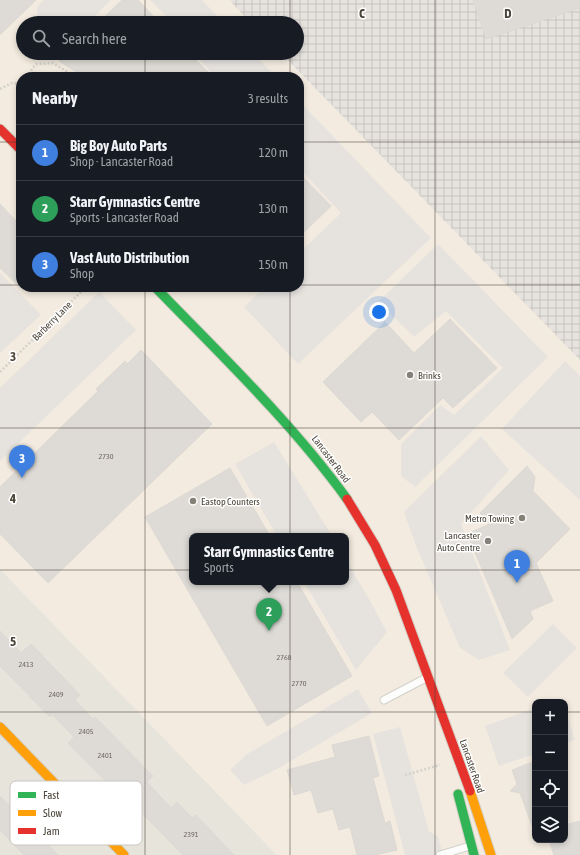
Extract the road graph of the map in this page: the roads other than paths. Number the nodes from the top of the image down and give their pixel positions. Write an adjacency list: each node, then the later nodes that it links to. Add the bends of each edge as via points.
1 (0, 129): 2 (street)
2 (16, 145)
3 (160, 292): 4 (street, Lancaster Road, via 304,442 349,502 394,586)
4 (430, 680): 5 (lane); 7 (street, Lancaster Road); 10 (street, Lancaster Road)
5 (384, 700)
6 (0, 727): 8 (street)
7 (452, 768)
8 (52, 781)
9 (456, 783): 12 (street)
10 (486, 841): 12 (street); 15 (street, Lancaster Road)
11 (114, 845): 13 (street)
12 (472, 850): 14 (lane)
13 (124, 855)
14 (440, 855)
15 (491, 855)

